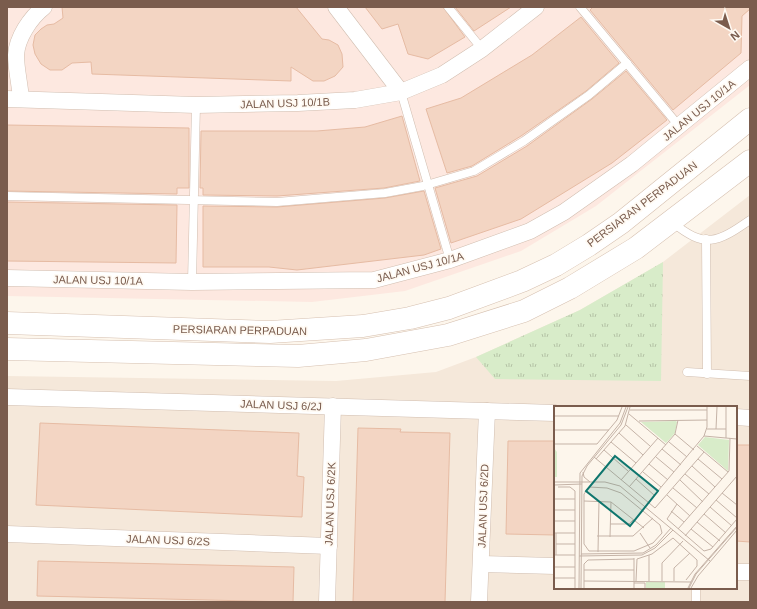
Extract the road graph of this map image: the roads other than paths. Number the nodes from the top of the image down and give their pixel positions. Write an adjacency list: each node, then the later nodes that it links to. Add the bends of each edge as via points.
1 (44, 7): 10 (street, via 30,21 16,55)
2 (336, 7): 9 (street)
3 (448, 7): 6 (lane)
4 (536, 7): 6 (street, JALAN USJ 10/1B)
5 (580, 7): 7 (lane)
6 (482, 49): 9 (street, JALAN USJ 10/1B, via 442,75)
7 (627, 63): 13 (lane); 15 (lane, via 588,95 517,145 474,171)
8 (750, 68): 13 (street, JALAN USJ 10/1A)
9 (401, 92): 11 (street, JALAN USJ 10/1B, via 355,100); 15 (lane)
10 (14, 99): 11 (street, JALAN USJ 10/1B)
11 (196, 105): 17 (lane)
12 (750, 119): 24 (main road, PERSIARAN PERPADUAN, via 646,203 589,245 522,281 449,308 363,326 278,332)
13 (679, 126): 21 (street, JALAN USJ 10/1A, via 632,164 564,212 530,231)
14 (750, 161): 19 (main road)
15 (428, 185): 17 (lane, via 385,193 276,202); 21 (lane)
16 (7, 196): 17 (lane)
17 (193, 199): 23 (lane)
18 (750, 220): 20 (lane, via 730,235 717,240)
19 (671, 222): 20 (lane, via 686,233); 25 (main road, via 600,270 524,311 448,335 409,343 332,354 291,356)
20 (706, 240): 28 (lane)
21 (450, 260): 23 (street, JALAN USJ 10/1A, via 374,280)
22 (7, 278): 23 (street, JALAN USJ 10/1A)
23 (192, 282)
24 (7, 323)
25 (7, 349): 26 (street)
26 (7, 357)
27 (687, 372): 28 (lane)
28 (707, 374): 29 (lane)
29 (750, 376)
30 (7, 398): 31 (street, JALAN USJ 6/2J)
31 (333, 406): 32 (street, JALAN USJ 6/2J); 37 (street, JALAN USJ 6/2K)
32 (487, 411): 33 (street, JALAN USJ 6/2J); 38 (street, JALAN USJ 6/2D)
33 (554, 413)
34 (737, 418): 35 (street)
35 (750, 418)
36 (7, 534): 37 (street, JALAN USJ 6/2S)
37 (329, 546): 43 (street, JALAN USJ 6/2K)
38 (481, 564): 39 (street); 44 (street, JALAN USJ 6/2D)
39 (554, 566)
40 (737, 572): 41 (street)
41 (750, 572)
42 (696, 589): 45 (lane)
43 (327, 602)
44 (479, 602)
45 (696, 602)

